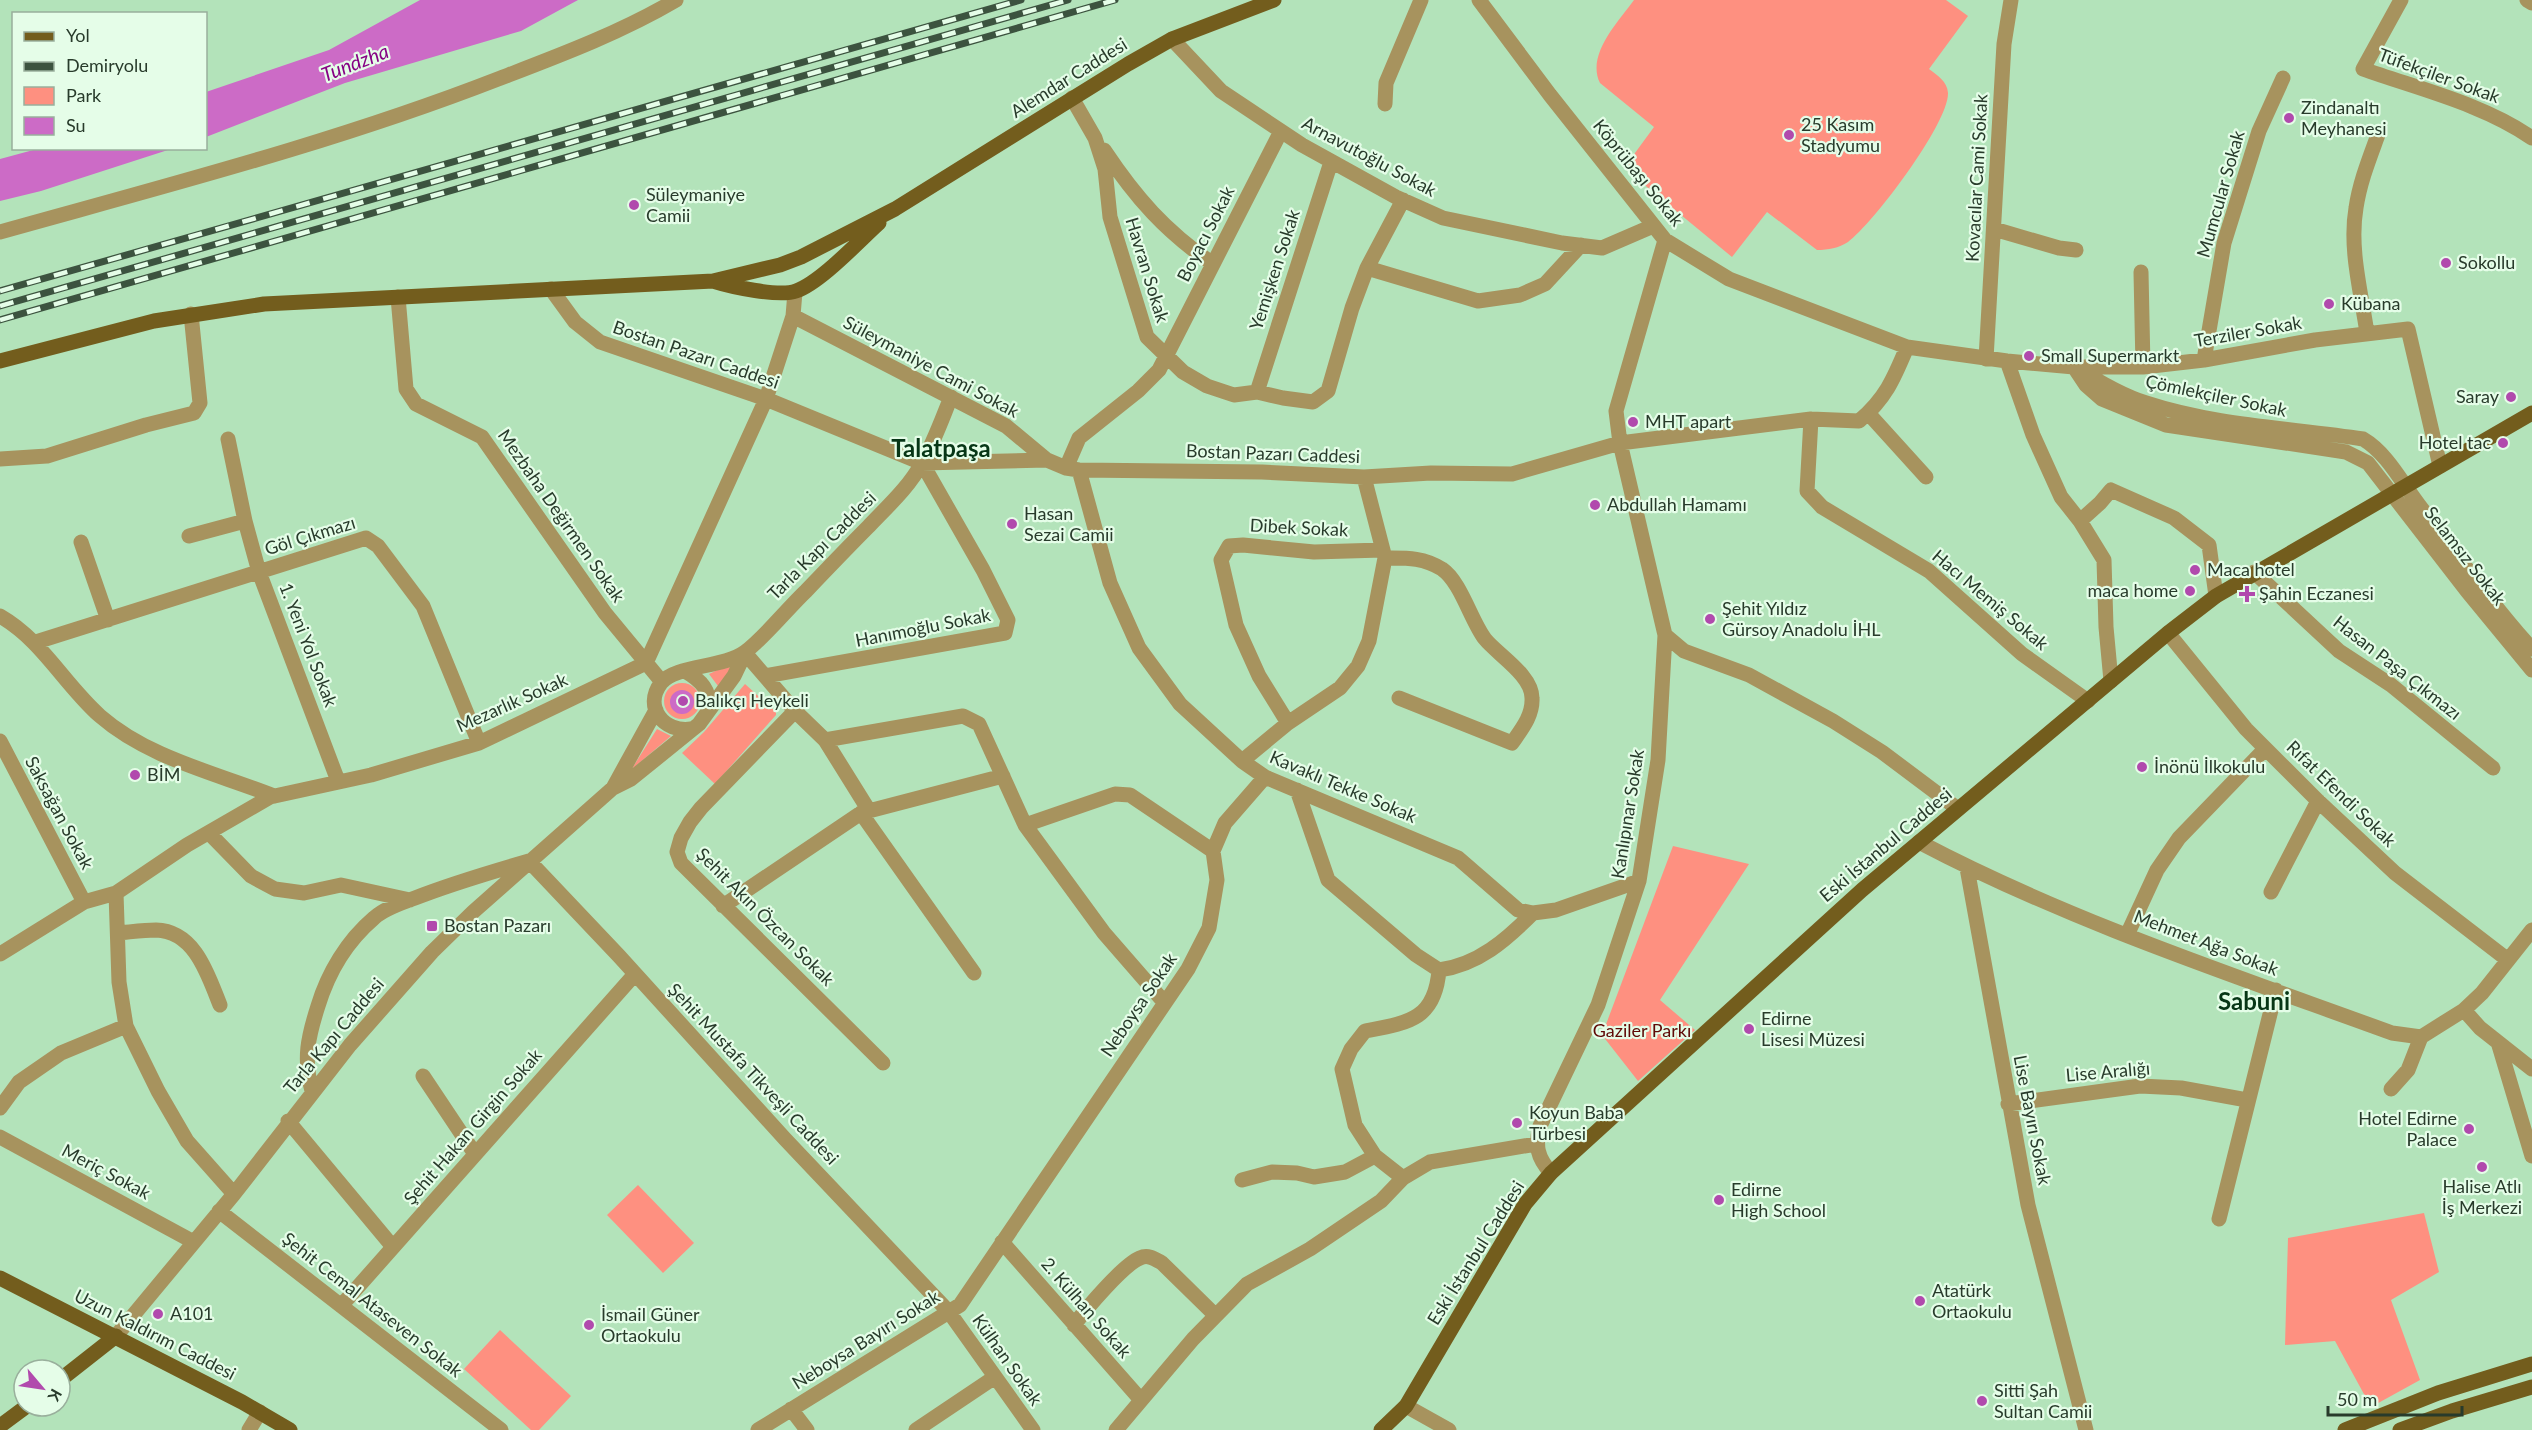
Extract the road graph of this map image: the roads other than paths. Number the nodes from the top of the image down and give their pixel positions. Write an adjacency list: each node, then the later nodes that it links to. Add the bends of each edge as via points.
1 (676, 0): 22 (street, via 540,63 421,108 314,144)
2 (1274, 0): 9 (main road, Alemdar Caddesi)
3 (1421, 0): 12 (street, via 1386,83)
4 (1479, 0): 20 (street, Köprübaşı Sokak)
5 (2012, 0): 21 (street, Kovacılar Cami Sokak, via 2004,44)
6 (2401, 0): 16 (street, Tüfekçiler Sokak, via 2363,69 2480,110)
7 (2527, 0): 8 (street)
8 (2532, 3)
9 (1172, 39): 11 (main road, Alemdar Caddesi); 13 (street, Arnavutoğlu Sokak, via 1221,91)
10 (2283, 78): 41 (street, Mumcular Sokak, via 2259,131 2224,243)
11 (1072, 98): 15 (street, Havran Sokak); 19 (main road, Alemdar Caddesi)
12 (1385, 104)
13 (1281, 131): 17 (street, Arnavutoğlu Sokak); 27 (street, Boyacı Sokak)
14 (2379, 132): 37 (street, via 2356,209 2354,247)
15 (1095, 138): 27 (street, via 1132,191 1185,245); 39 (street, Havran Sokak, via 1105,169 1110,217 1147,337)
16 (2532, 138)
17 (1331, 162): 18 (street, Arnavutoğlu Sokak); 46 (street, Yemişken Sokak)
18 (1403, 200): 24 (street, Arnavutoğlu Sokak, via 1443,218); 28 (street, Havran Sokak)
19 (895, 209): 26 (main road); 31 (main road)
20 (1653, 226): 23 (street, Köprübaşı Sokak); 24 (street, Arnavutoğlu Sokak, via 1602,248)
21 (1994, 229): 25 (street); 40 (street, Kovacılar Cami Sokak)
22 (0, 232)
23 (1665, 240): 38 (street, Köprübaşı Sokak, via 1729,279); 53 (street, Kanlıpınar Sokak, via 1616,411)
24 (1581, 245): 28 (street, via 1545,284 1520,295 1478,301)
25 (2076, 250)
26 (795, 259): 30 (main road); 31 (main road, via 812,264); 33 (main road, via 783,270 785,285)
27 (1213, 264): 39 (street, Boyacı Sokak)
28 (1367, 268): 46 (street, Havran Sokak, via 1328,391 1313,402)
29 (2141, 272): 45 (street)
30 (713, 281): 32 (main road); 33 (main road, via 735,288)
31 (811, 283): 33 (main road)
32 (551, 289): 34 (main road); 48 (street, Bostan Pazarı Caddesi, via 575,322 600,342)
33 (795, 292): 36 (street)
34 (398, 297): 35 (main road, via 264,304); 77 (street, Mezbaha Değirmen Sokak, via 406,389 416,404 482,437 605,613)
35 (191, 314): 42 (main road); 54 (street, via 200,403 194,413 47,456)
36 (793, 316): 47 (street, Süleymaniye Cami Sokak); 48 (street)
37 (2367, 333): 41 (street, Terziler Sokak); 57 (street, Terziler Sokak, via 2408,329)
38 (1907, 347): 40 (street, Köprübaşı Sokak); 49 (street, via 1890,388)
39 (1168, 356): 46 (street, Havran Sokak, via 1183,372 1207,386 1234,395); 58 (street, Boyacı Sokak, via 1138,391 1079,438)
40 (1986, 359): 43 (street, Terziler Sokak)
41 (2204, 360): 45 (street, Terziler Sokak)
42 (0, 361)
43 (2007, 361): 44 (street, Terziler Sokak); 63 (street, via 2033,435 2061,497)
44 (2074, 367): 45 (street, Terziler Sokak); 61 (street, Çömlekçiler Sokak, via 2147,403 2233,422 2363,439 2382,454)
45 (2143, 367)
46 (1257, 392)
47 (951, 397): 55 (street, Süleymaniye Cami Sokak, via 1006,426); 56 (street)
48 (766, 399): 56 (street, Bostan Pazarı Caddesi); 77 (street)
49 (1868, 413): 51 (street, Bostan Pazarı Caddesi, via 1859,421); 60 (street)
50 (2532, 413): 57 (main road, Eski İstanbul Caddesi)
51 (1810, 419): 53 (street, Bostan Pazarı Caddesi); 84 (street, Hacı Memiş Sokak, via 1807,491 1822,507 1929,571 2022,654)
52 (228, 440): 62 (street, 1. Yeni Yol Sokak)
53 (1620, 443): 59 (street, Bostan Pazarı Caddesi, via 1512,474); 73 (street, Kanlıpınar Sokak)
54 (0, 459)
55 (1047, 460): 56 (street, Bostan Pazarı Caddesi); 58 (street, Bostan Pazarı Caddesi)
56 (922, 463): 76 (street, Tarla Kapı Caddesi, via 897,497); 80 (street, Hanımoğlu Sokak, via 1008,620 1005,633)
57 (2440, 466): 61 (main road, Eski İstanbul Caddesi)
58 (1073, 469): 59 (street, Bostan Pazarı Caddesi); 94 (street, Kavaklı Tekke Sokak, via 1110,583 1139,648 1180,704)
59 (1364, 477): 66 (street)
60 (1926, 477)
61 (2398, 489): 68 (main road, Eski İstanbul Caddesi); 75 (street, Selamsız Sokak); 78 (street, Selamsız Sokak, via 2467,591)
62 (245, 520): 64 (street); 67 (street, 1. Yeni Yol Sokak)
63 (2080, 521): 69 (street, via 2111,490 2174,518 2209,545); 81 (street, via 2104,560)
64 (189, 536)
65 (81, 542): 71 (street)
66 (1383, 554): 83 (street, via 1424,559 1445,571 1485,638 1530,687 1532,699 1528,721 1512,743); 88 (street, via 1369,641 1359,666 1341,688); 88 (street, Dibek Sokak, via 1244,545 1229,546 1221,560 1236,625)
67 (260, 572): 71 (street, Göl Çıkmazı); 92 (street, Göl Çıkmazı, via 352,541 366,538 378,546 423,606); 98 (street, 1. Yeni Yol Sokak)
68 (2254, 572): 69 (main road, Eski İstanbul Caddesi); 95 (street, Hasan Paşa Çıkmazı, via 2339,651 2391,685)
69 (2216, 596): 72 (main road, Eski İstanbul Caddesi)
70 (0, 616): 74 (street)
71 (108, 620): 74 (street, Göl Çıkmazı)
72 (2168, 633): 81 (main road, Eski İstanbul Caddesi); 93 (street, Rıfat Efendi Sokak)
73 (1665, 634): 103 (street, via 1684,651 1749,675 1833,721); 111 (street, Kanlıpınar Sokak, via 1658,760)
74 (36, 642): 101 (street, via 64,679 101,717 133,738 180,763)
75 (2532, 649)
76 (745, 653): 79 (street, Tarla Kapı Caddesi); 80 (street); 85 (street, Tarla Kapı Caddesi, via 734,676)
77 (646, 663): 82 (street, Mezbaha Değirmen Sokak); 92 (street, Mezarlık Sokak)
78 (2532, 670)
79 (686, 671): 82 (street, Tarla Kapı Caddesi); 85 (street, via 705,686 710,697)
80 (765, 676): 87 (street)
81 (2111, 681): 84 (main road, Eski İstanbul Caddesi)
82 (662, 682): 86 (street, Tarla Kapı Caddesi, via 656,692)
83 (1399, 698)
84 (2088, 701): 103 (main road, Eski İstanbul Caddesi)
85 (709, 709): 89 (street, Tarla Kapı Caddesi)
86 (656, 710): 89 (street, via 670,728); 99 (street, Tarla Kapı Caddesi)
87 (795, 711): 90 (street); 116 (street, Şehit Akın Özcan Sokak, via 701,808 681,838 677,852 681,863)
88 (1287, 723): 94 (street)
89 (691, 729): 99 (street, Tarla Kapı Caddesi, via 631,779)
90 (825, 740): 96 (street, via 963,716 980,724); 104 (street)
91 (0, 741): 115 (street, Saksağan Sokak)
92 (479, 743): 98 (street, Mezarlık Sokak)
93 (2265, 749): 102 (street, Rıfat Efendi Sokak); 120 (street, via 2179,838 2157,870)
94 (1242, 761): 97 (street, Kavaklı Tekke Sokak)
95 (2493, 768)
96 (1003, 776): 104 (street); 105 (street)
97 (1265, 777): 100 (street, Kavaklı Tekke Sokak); 108 (street, Neboysa Sokak, via 1225,823)
98 (338, 781): 101 (street, Mezarlık Sokak)
99 (613, 788): 109 (street, Tarla Kapı Caddesi)
100 (1297, 790): 117 (street, Kavaklı Tekke Sokak, via 1458,858 1518,910); 123 (street, via 1328,880)
101 (274, 796): 106 (street, Mezarlık Sokak)
102 (2318, 801): 112 (street); 122 (street, Rıfat Efendi Sokak, via 2395,873)
103 (1958, 809): 107 (main road, Eski İstanbul Caddesi)
104 (864, 811): 116 (street); 124 (street)
105 (1025, 825): 108 (street, via 1115,794 1130,795); 127 (street, via 1104,933)
106 (209, 833): 113 (street, Mezarlık Sokak); 114 (street, via 251,876 275,889 304,893 341,885)
107 (1919, 842): 110 (street); 147 (main road, Eski İstanbul Caddesi)
108 (1213, 850): 127 (street, Neboysa Sokak, via 1216,880 1209,928 1188,969)
109 (530, 861): 114 (street); 125 (street, Şehit Mustafa Tikveşli Caddesi); 137 (street, Tarla Kapı Caddesi, via 432,952)
110 (1967, 868): 120 (street, Mehmet Ağa Sokak); 139 (street, Lise Bayırı Sokak)
111 (1639, 880): 117 (street, via 1556,910); 143 (street, Kanlıpınar Sokak, via 1598,1005 1540,1126)
112 (2271, 892)
113 (116, 893): 115 (street, Mezarlık Sokak); 119 (street)
114 (410, 900): 137 (street, via 375,917 351,941 334,967 308,1036 306,1071)
115 (84, 902): 121 (street, Mezarlık Sokak)
116 (723, 906): 133 (street, Şehit Akın Özcan Sokak)
117 (1533, 913): 123 (street, via 1500,945 1455,968)
118 (2532, 930): 122 (street)
119 (118, 933): 128 (street, via 157,930 171,933 193,947); 130 (street, via 119,982)
120 (2127, 935): 126 (street, Mehmet Ağa Sokak)
121 (0, 954)
122 (2508, 960): 129 (street)
123 (1438, 970): 145 (street, via 1437,992 1425,1010 1404,1024 1365,1031 1342,1070 1355,1125)
124 (974, 973)
125 (635, 974): 144 (street, Şehit Hakan Girgin Sokak); 158 (street, Şehit Mustafa Tikveşli Caddesi)
126 (2276, 990): 131 (street, Mehmet Ağa Sokak, via 2392,1033); 138 (street)
127 (1164, 1002): 154 (street, Neboysa Sokak)
128 (220, 1005)
129 (2464, 1010): 131 (street); 132 (street)
130 (126, 1026): 140 (street, via 61,1053 19,1082); 150 (street, via 187,1141)
131 (2421, 1037): 136 (street, via 2408,1070)
132 (2498, 1042): 134 (street); 146 (street)
133 (883, 1063)
134 (2532, 1069)
135 (423, 1077): 144 (street)
136 (2391, 1089)
137 (312, 1091): 141 (street, Tarla Kapı Caddesi)
138 (2247, 1100): 139 (street, Lise Aralığı, via 2181,1088 2140,1086); 152 (street)
139 (2008, 1104): 181 (street, Lise Bayırı Sokak, via 2028,1205)
140 (0, 1108)
141 (288, 1121): 150 (street, Tarla Kapı Caddesi); 155 (street)
142 (0, 1137): 153 (street, Meriç Sokak)
143 (1536, 1144): 147 (street, via 1541,1162); 148 (street, via 1430,1162)
144 (476, 1154): 155 (street, Şehit Hakan Girgin Sokak)
145 (1375, 1156): 148 (street); 149 (street, via 1345,1172 1314,1177 1272,1172)
146 (2532, 1156)
147 (1551, 1173): 167 (main road, Eski İstanbul Caddesi, via 1525,1204)
148 (1403, 1178): 159 (street, via 1381,1201 1319,1243 1246,1284)
149 (1242, 1180)
150 (234, 1194): 151 (street, Tarla Kapı Caddesi)
151 (219, 1211): 153 (street, Tarla Kapı Caddesi); 157 (street, Şehit Cemal Ataseven Sokak)
152 (2219, 1219)
153 (192, 1241): 161 (street, Tarla Kapı Caddesi)
154 (1002, 1242): 158 (street, Neboysa Bayırı Sokak, via 960,1305); 160 (street, 2. Külhan Sokak)
155 (393, 1247): 157 (street, Şehit Hakan Girgin Sokak)
156 (0, 1278): 161 (main road, Uzun Kaldırım Caddesi)
157 (341, 1306): 172 (street, Şehit Cemal Ataseven Sokak)
158 (949, 1312): 164 (street, Külhan Sokak); 168 (street, Neboysa Bayırı Sokak)
159 (1215, 1314): 160 (street, via 1162,1263 1142,1257); 166 (street)
160 (1074, 1325): 166 (street, 2. Külhan Sokak)
161 (116, 1336): 163 (main road); 169 (main road, Uzun Kaldırım Caddesi)
162 (2532, 1364): 182 (main road, via 2439,1393)
163 (72, 1371)
164 (995, 1377): 175 (street); 176 (street, Külhan Sokak)
165 (2532, 1387): 183 (main road)
166 (1137, 1405): 177 (street); 178 (street)
167 (1406, 1406): 179 (main road, Eski İstanbul Caddesi); 180 (street)
168 (791, 1409): 173 (street, Neboysa Bayırı Sokak); 174 (street)
169 (260, 1412): 170 (street); 171 (main road, Uzun Kaldırım Caddesi)
170 (249, 1430)
171 (290, 1430)
172 (501, 1430)
173 (758, 1430)
174 (807, 1430)
175 (916, 1430)
176 (1033, 1430)
177 (1116, 1430)
178 (1136, 1430)
179 (1381, 1430)
180 (1449, 1430)
181 (2086, 1430)
182 (2345, 1430)
183 (2400, 1430)

